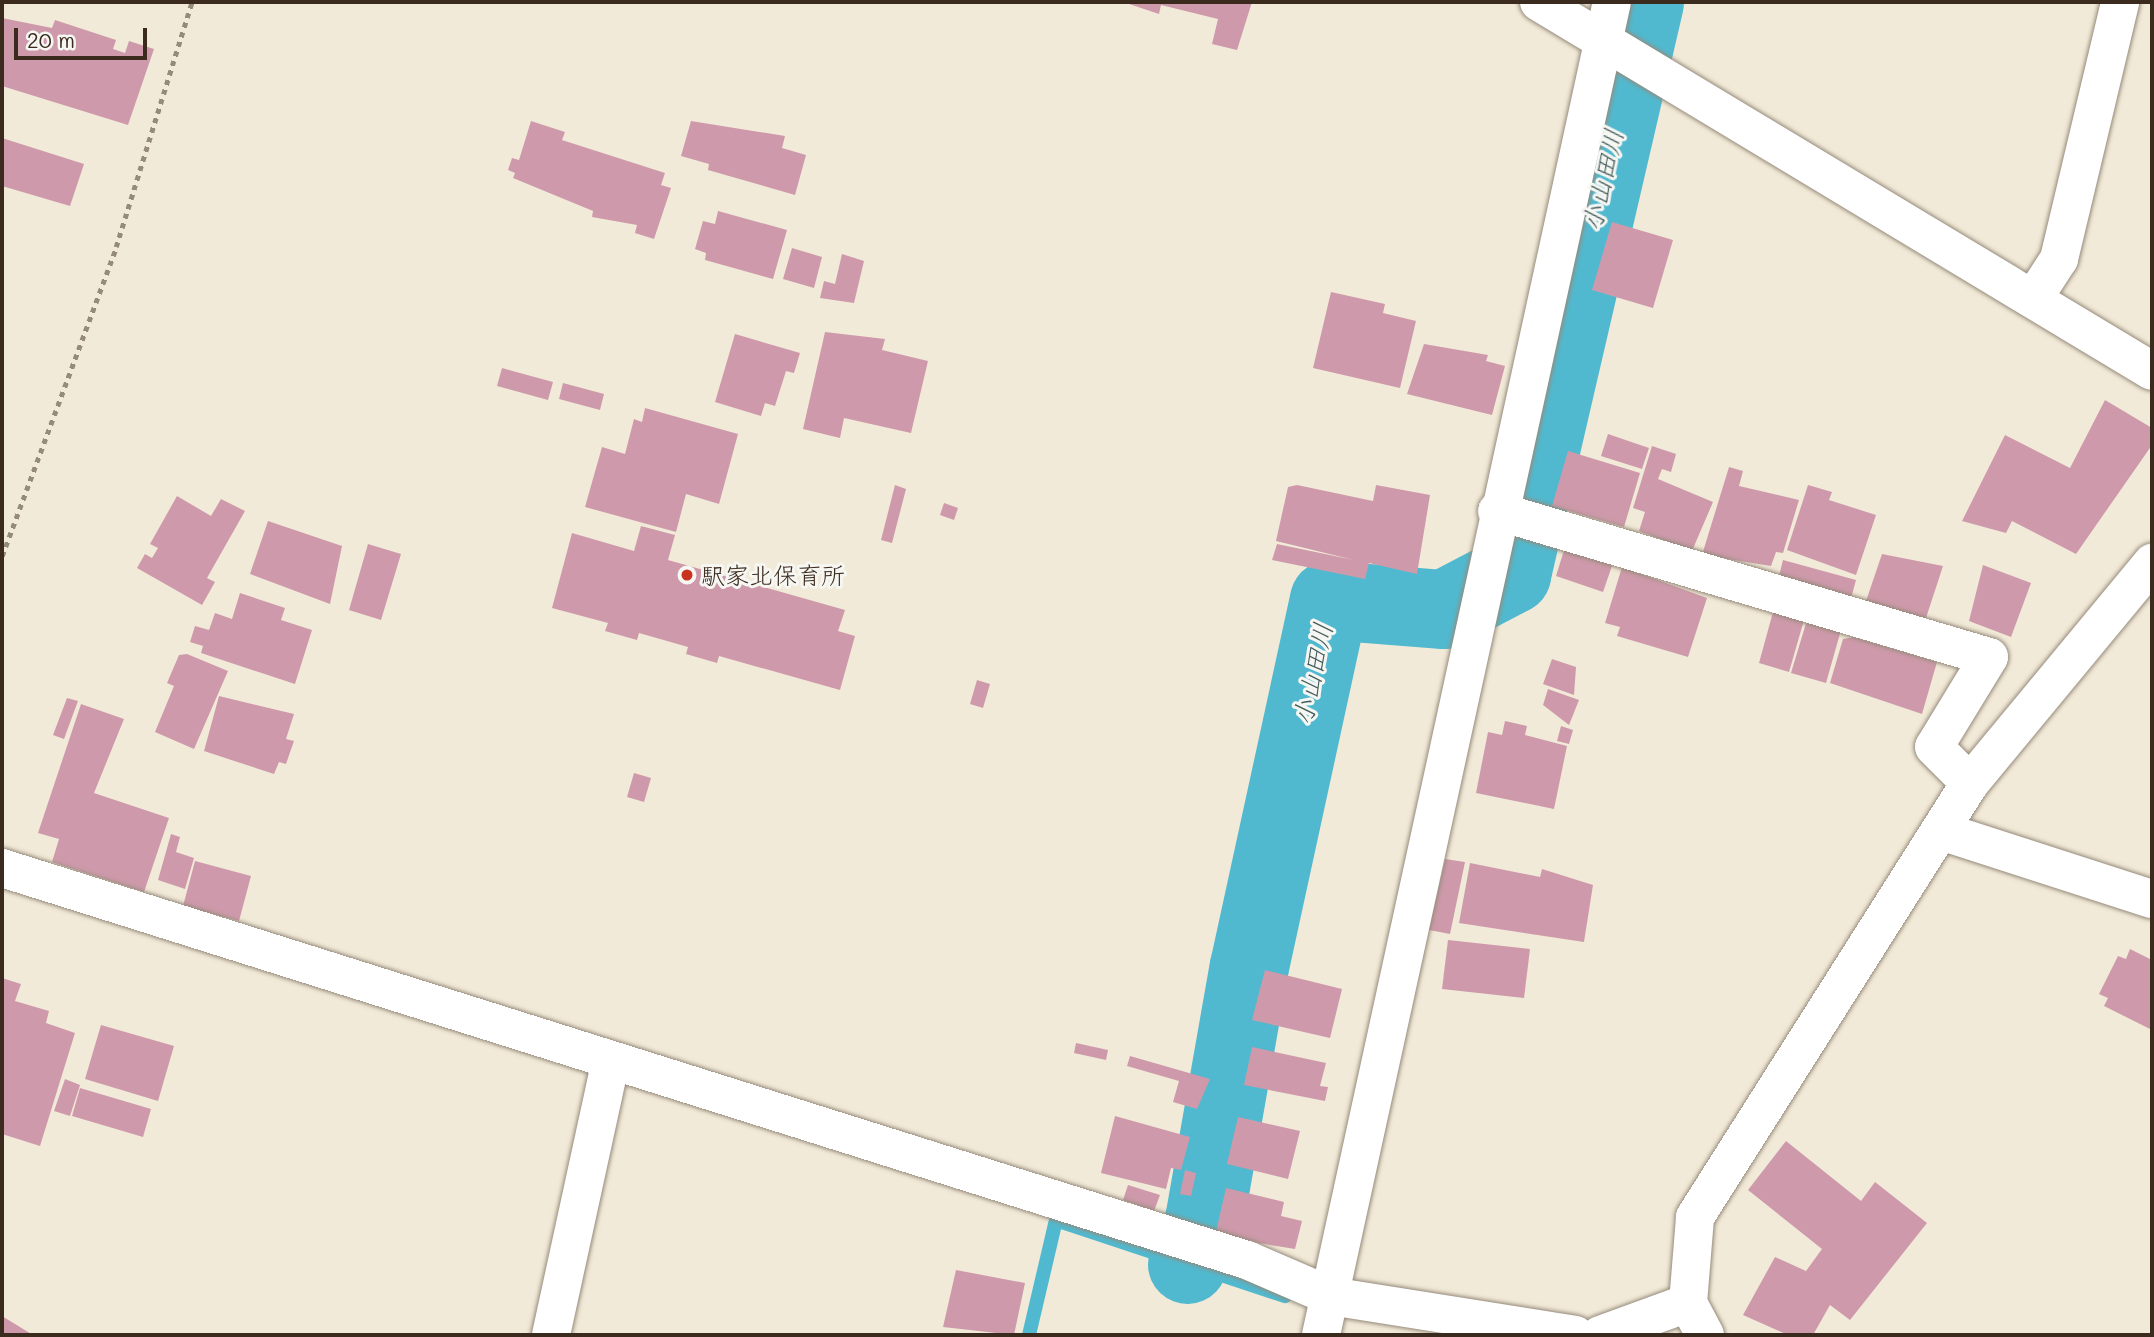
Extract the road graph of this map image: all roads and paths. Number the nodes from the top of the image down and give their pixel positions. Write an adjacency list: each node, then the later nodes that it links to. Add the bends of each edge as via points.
1 (192, 2): 8 (path, via 116,247)
2 (1539, 2): 4 (street)
3 (2120, 2): 5 (street, via 2059,259)
4 (1607, 19): 5 (street); 7 (street)
5 (2033, 299): 6 (street)
6 (2152, 371)
7 (1497, 511): 10 (street, via 1989,657 1934,747); 15 (street)
8 (2, 556)
9 (2152, 563): 10 (street)
10 (1970, 783): 11 (street)
11 (1944, 832): 13 (street); 16 (street, via 1695,1217)
12 (2, 868): 14 (street)
13 (2152, 899)
14 (610, 1064): 15 (street, via 1247,1260); 17 (street)
15 (1330, 1296): 18 (street); 19 (street)
16 (1697, 1319): 20 (street)
17 (551, 1335)
18 (1321, 1335)
19 (1575, 1335)
20 (1600, 1335)

